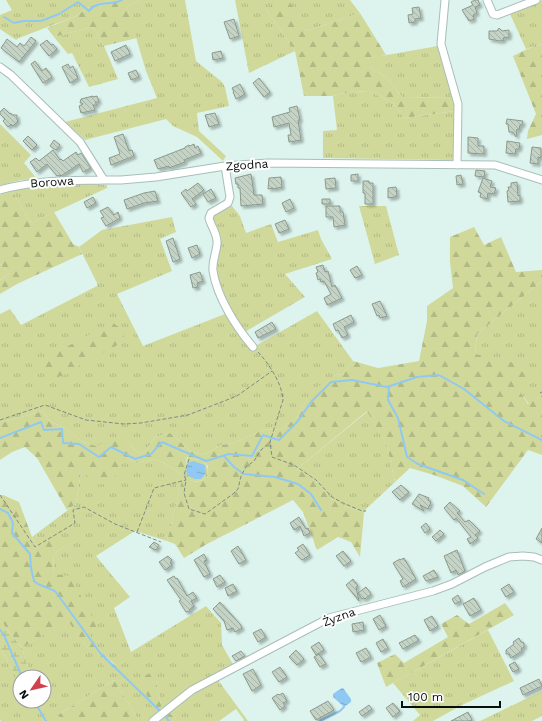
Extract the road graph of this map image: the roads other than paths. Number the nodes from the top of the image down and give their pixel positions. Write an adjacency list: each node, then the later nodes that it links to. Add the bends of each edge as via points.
1 (445, 0): 5 (street, via 441,44 458,104)
2 (487, 0): 3 (street, via 493,14 497,15)
3 (536, 0)
4 (0, 67): 7 (street, via 80,142)
5 (457, 165): 6 (street, Zgodna, via 268,163); 8 (street, Zgodna, via 495,165)
6 (225, 166): 7 (street, Zgodna, via 156,177); 10 (street, via 230,197 228,203 211,213 209,218 216,233 217,243 213,260 214,272 229,314)
7 (104, 180): 9 (street, Borowa, via 31,183)
8 (542, 180)
9 (0, 190)
10 (253, 347)
11 (542, 560): 12 (street, Żyzna, via 523,556 509,557 433,591 330,618 192,690)
12 (153, 721)

